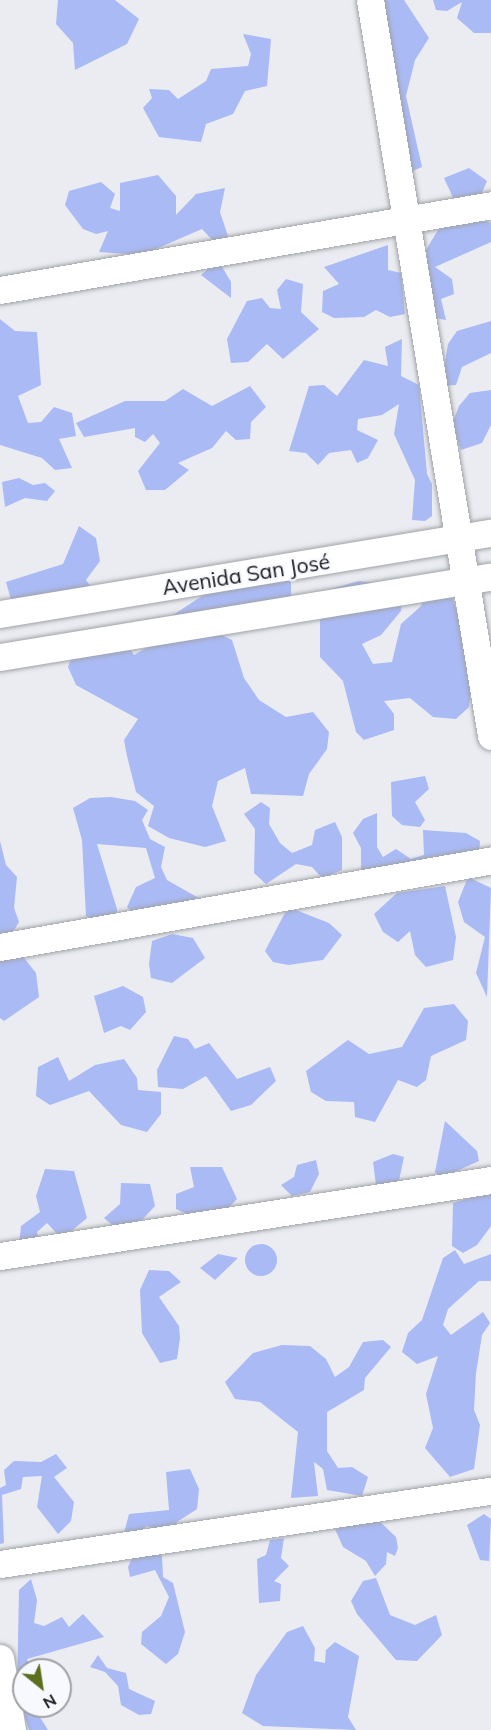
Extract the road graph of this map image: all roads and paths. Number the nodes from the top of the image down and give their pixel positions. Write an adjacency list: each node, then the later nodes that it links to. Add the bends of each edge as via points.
1 (370, 0): 3 (street)
2 (491, 206): 3 (street)
3 (406, 221): 4 (street); 6 (street)
4 (0, 290)
5 (491, 533): 6 (street, Avenida San José)
6 (459, 540): 7 (street); 8 (street, Avenida San José)
7 (478, 580): 9 (street, Avenida San José); 10 (street)
8 (0, 614)
9 (0, 657)
10 (491, 736)
11 (491, 860): 12 (street)
12 (0, 947)
13 (491, 1180): 14 (street)
14 (0, 1256)
15 (491, 1491): 16 (street)
16 (0, 1564)
17 (0, 1658): 18 (street)
18 (12, 1730)

